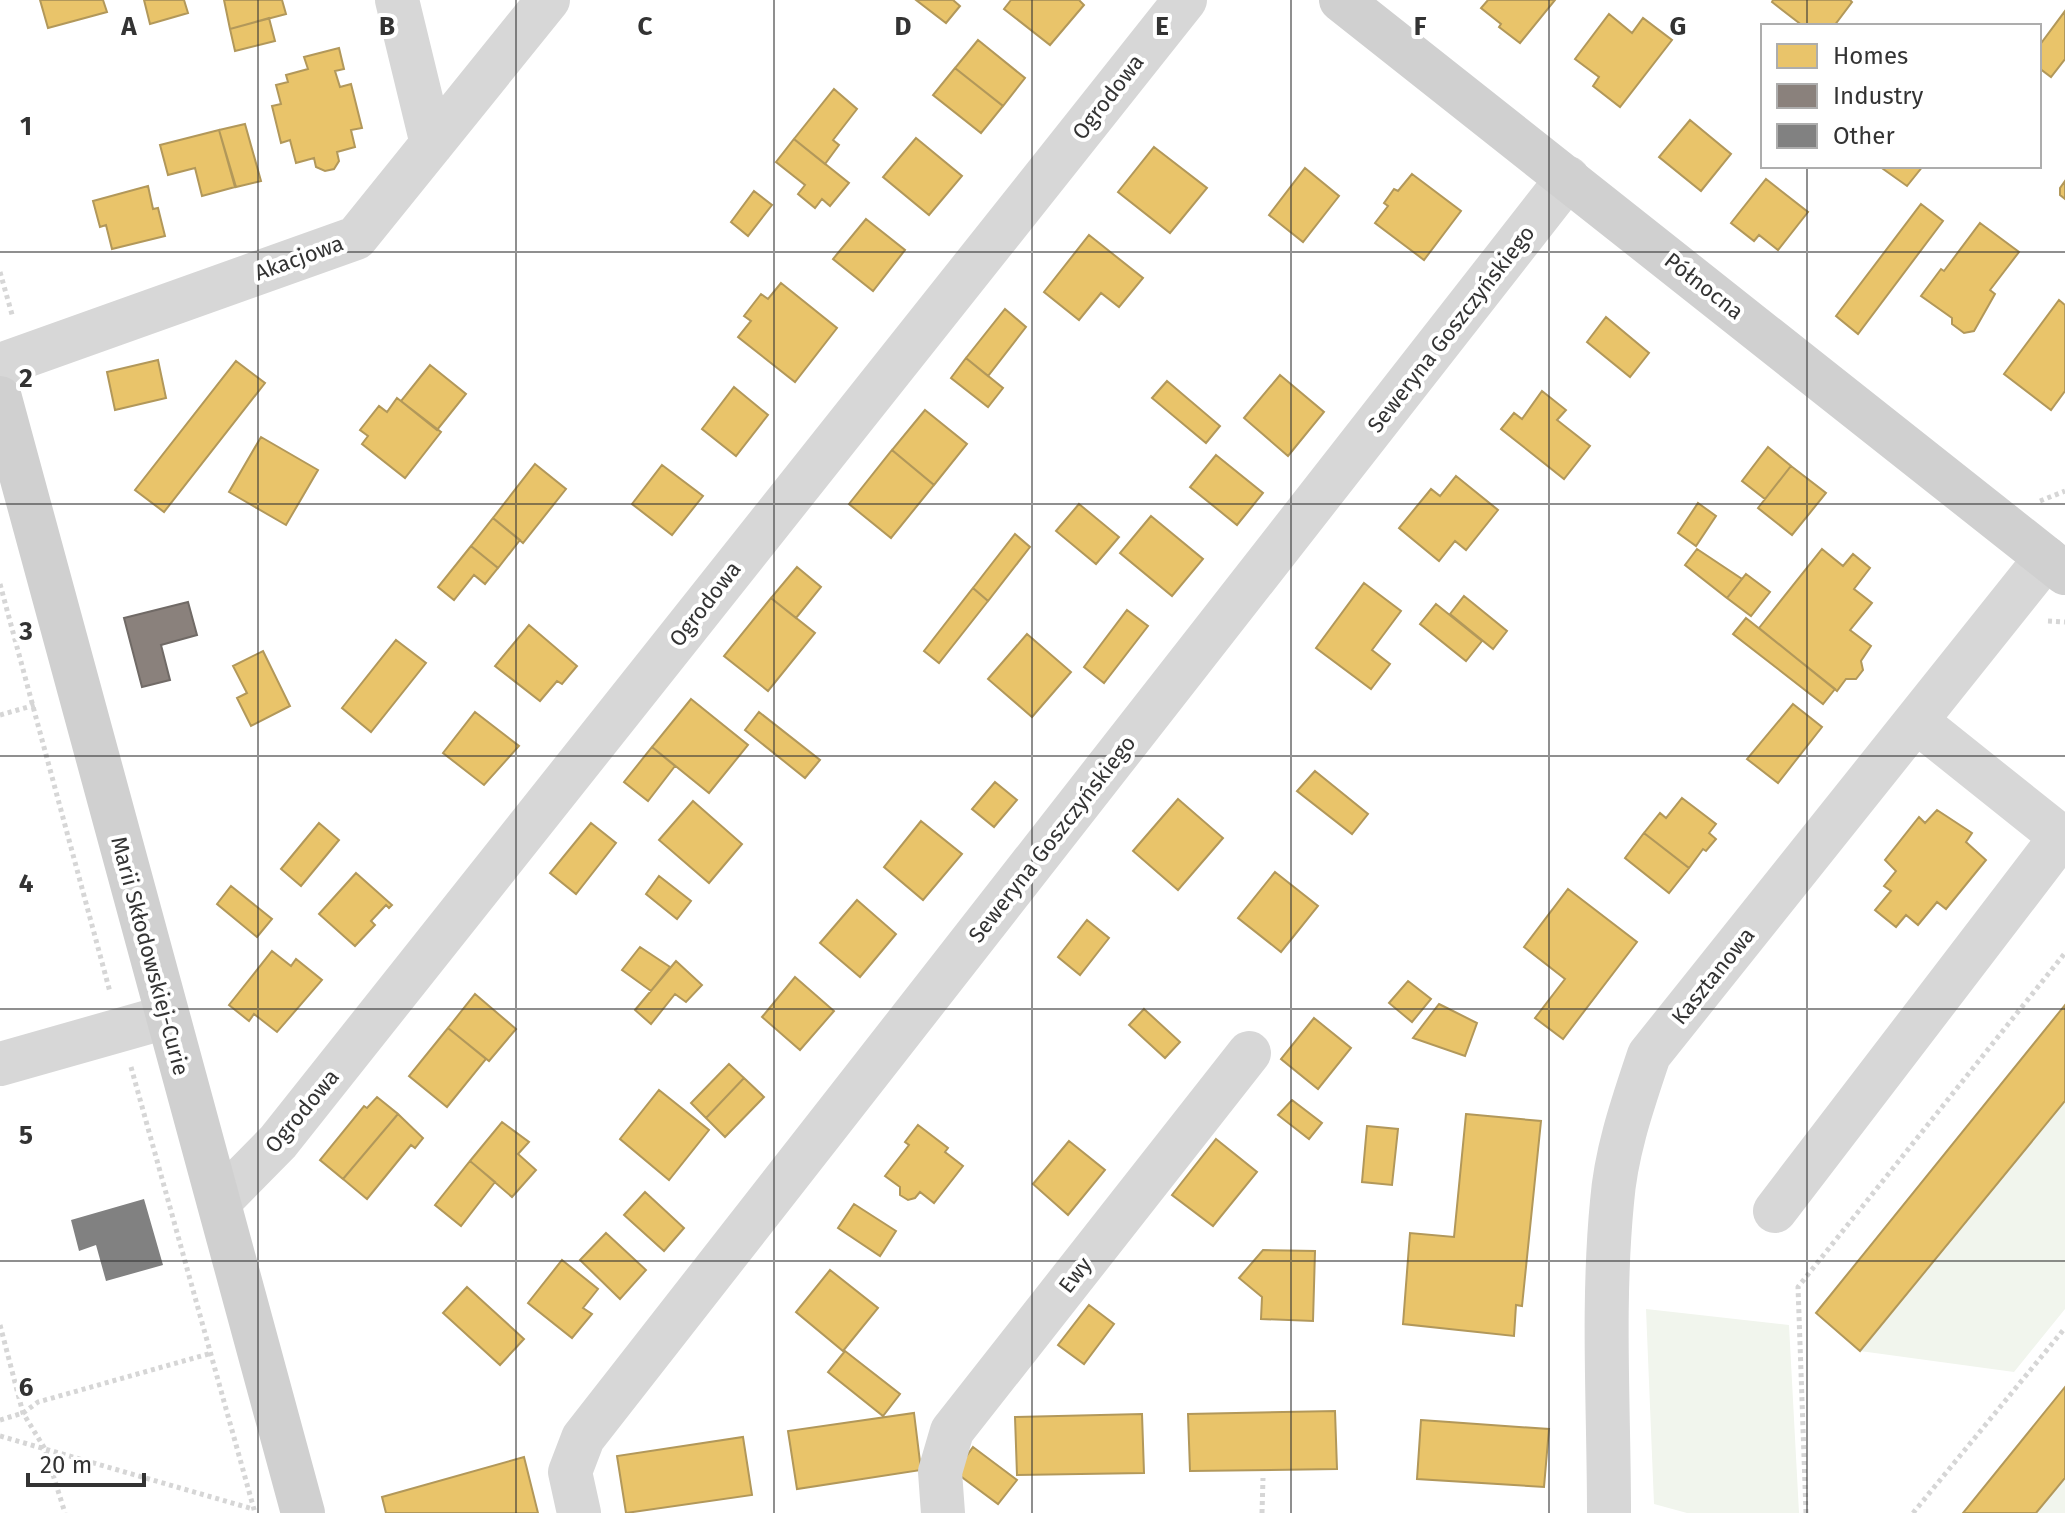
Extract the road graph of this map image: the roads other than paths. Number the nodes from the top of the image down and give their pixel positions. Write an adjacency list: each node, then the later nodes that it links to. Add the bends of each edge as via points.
1 (397, 0): 5 (street)
2 (548, 0): 5 (street, Akacjowa)
3 (1185, 0): 15 (street, Ogrodowa, via 288,1130)
4 (1341, 0): 6 (street, Północna)
5 (432, 144): 7 (street, Akacjowa, via 356,238)
6 (1568, 178): 9 (street, Północna); 18 (street, Seweryna Goszczyńskiego, via 583,1438 570,1472)
7 (17, 359)
8 (0, 398): 12 (street, Marii Skłodowskiej-Curie)
9 (2059, 555): 10 (street, Kasztanowa)
10 (1916, 721): 11 (street); 20 (street, Kasztanowa, via 1649,1055 1626,1124 1612,1200 1606,1344)
11 (2063, 838): 16 (street)
12 (166, 1017): 14 (street); 15 (street, Marii Skłodowskiej-Curie)
13 (1249, 1053): 19 (street, Ewy, via 952,1431 940,1472)
14 (0, 1064)
15 (219, 1202): 17 (street, Marii Skłodowskiej-Curie)
16 (1775, 1211)
17 (303, 1513)
18 (579, 1513)
19 (943, 1513)
20 (1609, 1513)

